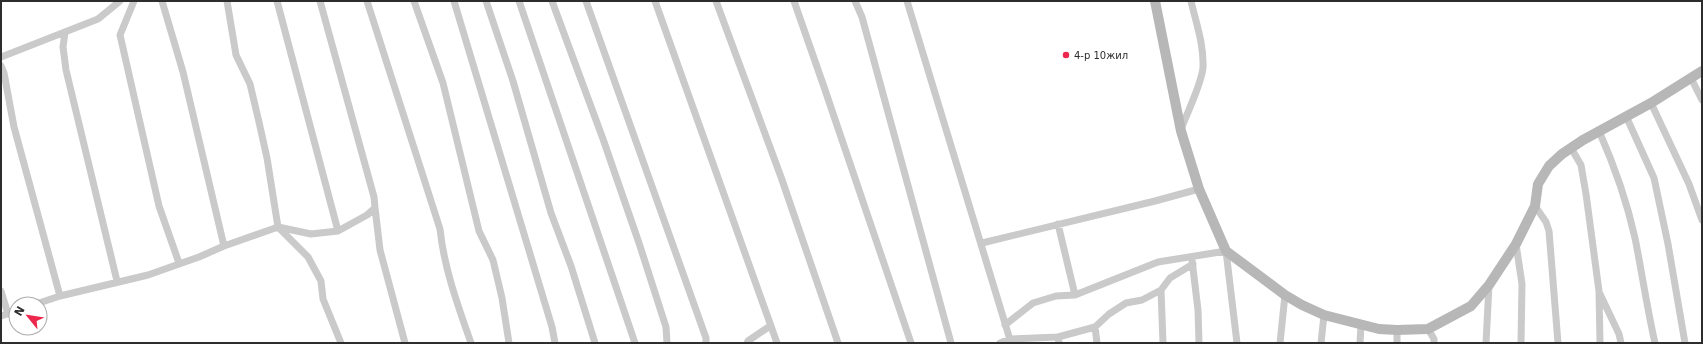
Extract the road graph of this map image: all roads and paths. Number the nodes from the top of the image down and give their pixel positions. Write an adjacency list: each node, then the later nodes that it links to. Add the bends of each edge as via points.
1 (120, 1): 21 (street, via 98,18)
2 (134, 1): 44 (street, via 120,35 159,206)
3 (162, 1): 41 (street, via 183,72)
4 (227, 1): 37 (street, via 236,55 250,84 259,122)
5 (278, 1): 38 (street)
6 (320, 1): 34 (street)
7 (367, 1): 66 (street, via 440,229 452,287)
8 (414, 1): 67 (street, via 443,83 479,231 493,260)
9 (454, 1): 68 (street, via 550,320)
10 (486, 1): 69 (street, via 513,81 551,213)
11 (519, 1): 70 (street)
12 (552, 1): 71 (street, via 604,138 666,327)
13 (586, 1): 72 (street)
14 (655, 1): 58 (street)
15 (716, 1): 75 (street, via 781,177)
16 (794, 1): 76 (street)
17 (855, 1): 77 (street, via 862,17)
18 (907, 1): 39 (street)
19 (1155, 1): 29 (street)
20 (1191, 1): 29 (street, via 1201,38 1203,68)
21 (65, 32): 22 (street); 45 (street, via 63,47 66,70)
22 (1, 57)
23 (1, 66): 52 (street, via 14,127)
24 (1702, 71): 25 (street)
25 (1691, 78): 26 (street); 27 (street)
26 (1702, 100)
27 (1651, 103): 28 (street); 35 (street, via 1689,184)
28 (1626, 116): 30 (street); 94 (street, via 1654,178)
29 (1181, 131): 32 (street)
30 (1599, 131): 31 (street); 93 (street, via 1624,197 1635,238)
31 (1571, 148): 33 (street, via 1549,166 1538,184); 49 (street, via 1581,165)
32 (1198, 189): 36 (street); 42 (street)
33 (1535, 206): 40 (street); 90 (street, via 1549,231)
34 (375, 208): 38 (street, via 367,216); 65 (street, via 380,250)
35 (1702, 220)
36 (1058, 224): 39 (street); 50 (street)
37 (278, 227): 38 (street, via 311,234); 41 (street); 64 (street, via 308,257 321,281 323,299)
38 (338, 231)
39 (982, 243): 56 (street)
40 (1516, 244): 46 (street); 89 (street, via 1522,284)
41 (224, 246): 44 (street)
42 (1226, 251): 43 (street); 51 (street); 82 (street)
43 (1192, 260): 47 (street, via 1170,278); 50 (street, via 1158,262); 81 (street)
44 (179, 263): 45 (street, via 148,275)
45 (117, 281): 52 (street)
46 (1489, 285): 60 (street, via 1471,306); 88 (street)
47 (1161, 290): 59 (street, via 1142,300 1126,303); 80 (street)
48 (1, 291): 54 (street)
49 (1599, 291): 91 (street); 92 (street)
50 (1075, 295): 56 (street, via 1056,296 1033,303)
51 (1285, 295): 55 (street); 83 (street)
52 (60, 296): 53 (street)
53 (48, 300)
54 (4, 315)
55 (1324, 315): 57 (street); 84 (street)
56 (1005, 325): 63 (street)
57 (1361, 325): 61 (street); 85 (street)
58 (770, 326): 73 (street); 74 (street)
59 (1095, 327): 62 (street); 79 (street)
60 (1428, 329): 61 (street); 87 (street)
61 (1398, 330): 86 (street)
62 (1059, 340): 63 (street)
63 (1011, 341): 78 (street)
64 (341, 343)
65 (405, 343)
66 (471, 343)
67 (509, 343)
68 (554, 343)
69 (596, 343)
70 (635, 343)
71 (667, 343)
72 (706, 343)
73 (747, 343)
74 (777, 343)
75 (838, 343)
76 (911, 343)
77 (950, 343)
78 (1000, 343)
79 (1097, 343)
80 (1163, 343)
81 (1199, 343)
82 (1237, 343)
83 (1280, 343)
84 (1321, 343)
85 (1360, 343)
86 (1397, 343)
87 (1434, 343)
88 (1486, 343)
89 (1521, 343)
90 (1558, 343)
91 (1600, 343)
92 (1621, 343)
93 (1654, 343)
94 (1685, 343)

